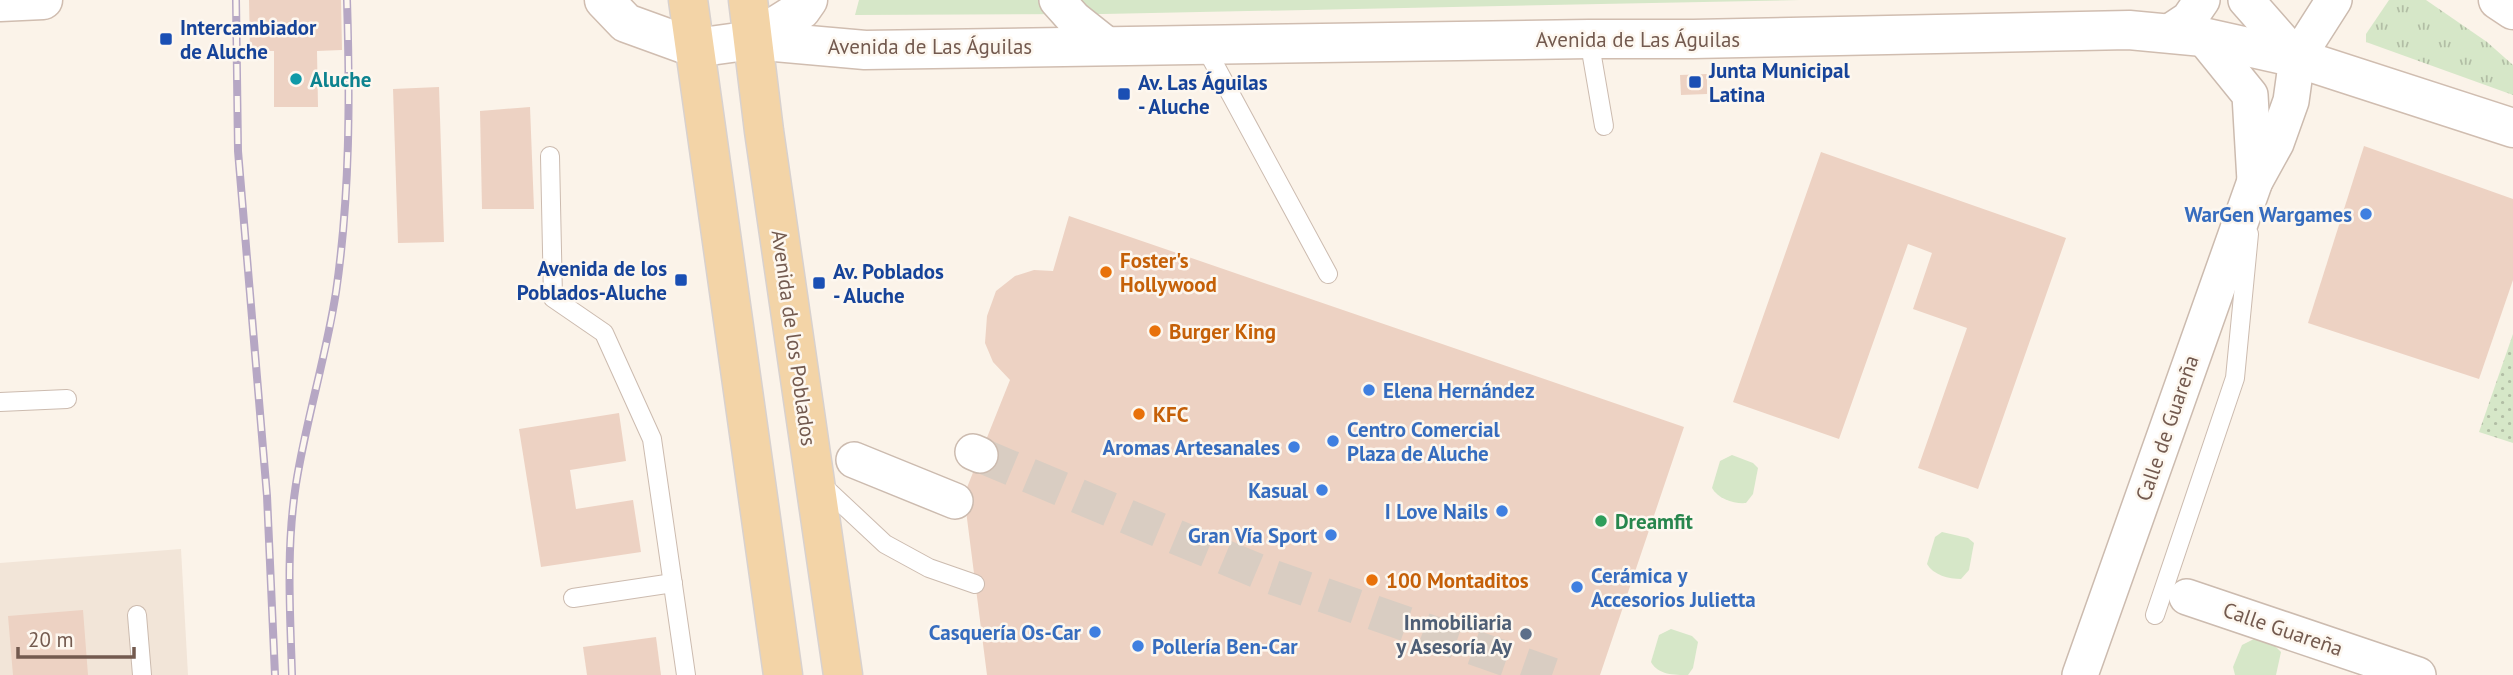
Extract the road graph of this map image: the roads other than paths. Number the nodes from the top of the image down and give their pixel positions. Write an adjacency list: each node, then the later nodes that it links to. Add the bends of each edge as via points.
1 (43, 0): 11 (street)
2 (582, 0): 13 (street, Avenida de Las Águilas)
3 (688, 0): 19 (main road)
4 (748, 0): 16 (main road, Avenida de los Poblados)
5 (807, 0): 16 (street, Avenida de Las Águilas, via 801,10)
6 (1057, 0): 18 (street)
7 (2202, 0): 14 (street)
8 (2246, 0): 20 (street)
9 (2334, 0): 20 (street)
10 (2498, 0): 12 (street)
11 (0, 2)
12 (2513, 10)
13 (615, 11): 19 (street, Avenida de Las Águilas)
14 (2185, 35): 15 (street, Avenida de Las Águilas, via 2129,30); 20 (street, Avenida de Las Águilas); 24 (street, Calle de Guareña, via 2249,95)
15 (1589, 39): 17 (street, Avenida de Las Águilas); 21 (lane)
16 (753, 40): 18 (street, Avenida de Las Águilas, via 865,50); 19 (street, Avenida de Las Águilas); 29 (main road, Avenida de los Poblados)
17 (1205, 45): 18 (street, Avenida de Las Águilas); 25 (lane)
18 (1108, 46)
19 (695, 48): 39 (main road)
20 (2297, 58): 22 (street, Avenida de Las Águilas); 24 (street, Calle de Guareña, via 2291,101 2276,143)
21 (1604, 126)
22 (2513, 128)
23 (550, 156): 31 (lane, via 553,298 604,333 652,439)
24 (2255, 181): 36 (lane, via 2235,378); 41 (street, Calle de Guareña)
25 (1328, 274)
26 (66, 399): 27 (lane)
27 (0, 402)
28 (855, 460): 30 (street)
29 (814, 476): 32 (lane, via 885,544 929,568); 40 (main road, Avenida de los Poblados)
30 (956, 502)
31 (673, 583): 34 (lane); 38 (lane)
32 (975, 584)
33 (2187, 597): 42 (street, Calle Guareña)
34 (573, 598)
35 (137, 615): 37 (lane)
36 (2155, 615)
37 (142, 675)
38 (686, 675)
39 (783, 675)
40 (843, 675)
41 (2080, 675)
42 (2418, 675)

